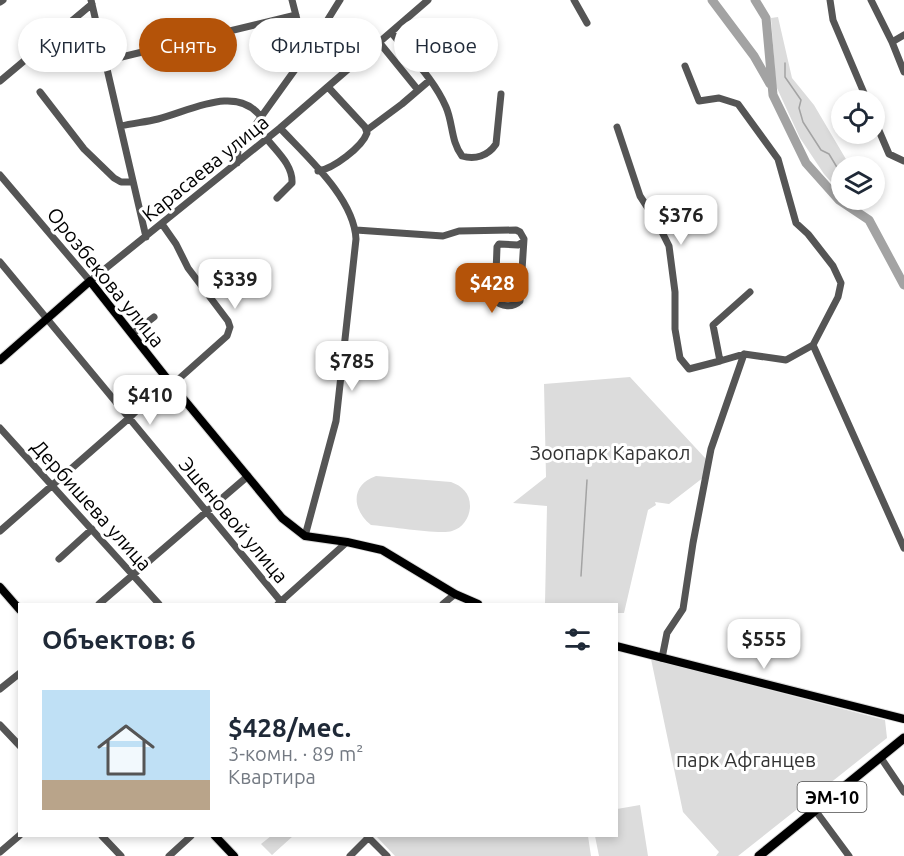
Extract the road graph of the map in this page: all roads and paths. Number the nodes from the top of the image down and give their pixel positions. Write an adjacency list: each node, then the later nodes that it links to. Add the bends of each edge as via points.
1 (292, 0): 8 (street)
2 (340, 0): 11 (street)
3 (428, 0): 13 (street, Карасаева улица)
4 (574, 0): 12 (street)
5 (830, 0): 28 (street, via 833,20)
6 (871, 0): 16 (street)
7 (91, 2): 9 (street); 25 (street)
8 (296, 15): 10 (street); 18 (street)
9 (95, 18)
10 (297, 18)
11 (329, 18)
12 (587, 23)
13 (391, 32): 15 (street, Карасаева улица); 24 (street)
14 (904, 35): 16 (street)
15 (382, 40)
16 (892, 42): 23 (street)
17 (382, 46): 27 (street)
18 (127, 57)
19 (685, 66): 54 (street, via 699,101 719,98 738,104 778,159 796,223 833,266 841,283 838,297)
20 (108, 72): 32 (street)
21 (293, 72): 31 (street)
22 (345, 72): 26 (street, Карасаева улица)
23 (904, 72)
24 (430, 80): 27 (street); 30 (street, via 448,110 458,152 470,158 483,156 496,144)
25 (0, 81)
26 (328, 87): 34 (street, Карасаева улица); 35 (street)
27 (418, 90): 35 (street)
28 (863, 90)
29 (40, 92): 42 (street, via 84,149 114,178)
30 (501, 94)
31 (261, 117): 32 (street, via 242,102 206,103); 39 (street, via 238,149)
32 (122, 126): 42 (street)
33 (617, 127): 57 (street, via 640,196 669,246 680,358 689,369)
34 (280, 128): 36 (street, Карасаева улица); 40 (street)
35 (368, 130): 40 (street, via 364,140 336,164)
36 (267, 139): 39 (street, Карасаева улица); 43 (street, via 284,159 292,177 292,183)
37 (885, 144): 38 (street, via 889,154)
38 (904, 161)
39 (237, 163): 44 (street, Карасаева улица)
40 (318, 171): 45 (street, via 344,203)
41 (0, 174): 49 (street, Орозбекова улица)
42 (132, 182): 46 (street)
43 (278, 198)
44 (162, 224): 46 (street, Карасаева улица); 58 (street, via 230,327 227,336)
45 (356, 230): 47 (street, via 443,236 459,231 516,230 523,235); 66 (street, via 336,421)
46 (147, 237): 49 (street, Карасаева улица)
47 (523, 242): 47 (street, via 498,245 495,300 501,305 514,306 520,301)
48 (0, 262): 52 (street, Эшеновой улица)
49 (90, 281): 52 (main road, Карасаева улица); 53 (main road, Орозбекова улица)
50 (750, 292): 57 (street, via 713,325)
51 (153, 317): 53 (street)
52 (46, 318): 56 (main road, Карасаева улица); 59 (street, Эшеновой улица)
53 (132, 334): 58 (main road, Орозбекова улица)
54 (813, 345): 55 (street, via 786,360); 68 (street)
55 (744, 354): 57 (street); 81 (street, via 711,449 683,609 667,633)
56 (0, 360)
57 (720, 361)
58 (170, 382): 59 (street); 61 (main road, Орозбекова улица)
59 (128, 419): 62 (street); 63 (street, Эшеновой улица)
60 (0, 429): 62 (street, Дербишева улица)
61 (248, 476): 63 (street); 66 (main road, Орозбекова улица, via 282,518)
62 (52, 485): 64 (street, Дербишева улица); 65 (street)
63 (206, 512): 70 (street); 75 (street, Эшеновой улица)
64 (92, 530): 69 (street); 70 (street, Дербишева улица)
65 (0, 531)
66 (305, 536): 67 (main road)
67 (347, 542): 72 (main road, via 382,550); 76 (street)
68 (904, 548)
69 (59, 559)
70 (133, 575): 73 (street); 74 (street, Дербишева улица)
71 (0, 587): 79 (main road)
72 (455, 594): 77 (street); 78 (main road)
73 (100, 603)
74 (158, 603)
75 (279, 603)
76 (281, 603)
77 (444, 603)
78 (476, 603)
79 (18, 608)
80 (618, 646): 81 (main road)
81 (662, 658): 84 (main road)
82 (18, 675): 83 (street)
83 (0, 689)
84 (904, 719)
85 (0, 725): 87 (street)
86 (904, 738): 88 (highway, ЭМ-10)
87 (18, 744)
88 (881, 758): 89 (street); 90 (highway, ЭМ-10)
89 (904, 792)
90 (815, 810): 103 (highway, ЭМ-10); 104 (street)
91 (18, 837): 97 (street)
92 (103, 837): 98 (street)
93 (190, 837): 99 (street)
94 (215, 837): 100 (main road)
95 (367, 837): 101 (street)
96 (369, 837): 102 (street)
97 (0, 852)
98 (121, 856)
99 (169, 856)
100 (234, 856)
101 (350, 856)
102 (387, 856)
103 (759, 856)
104 (849, 856)

